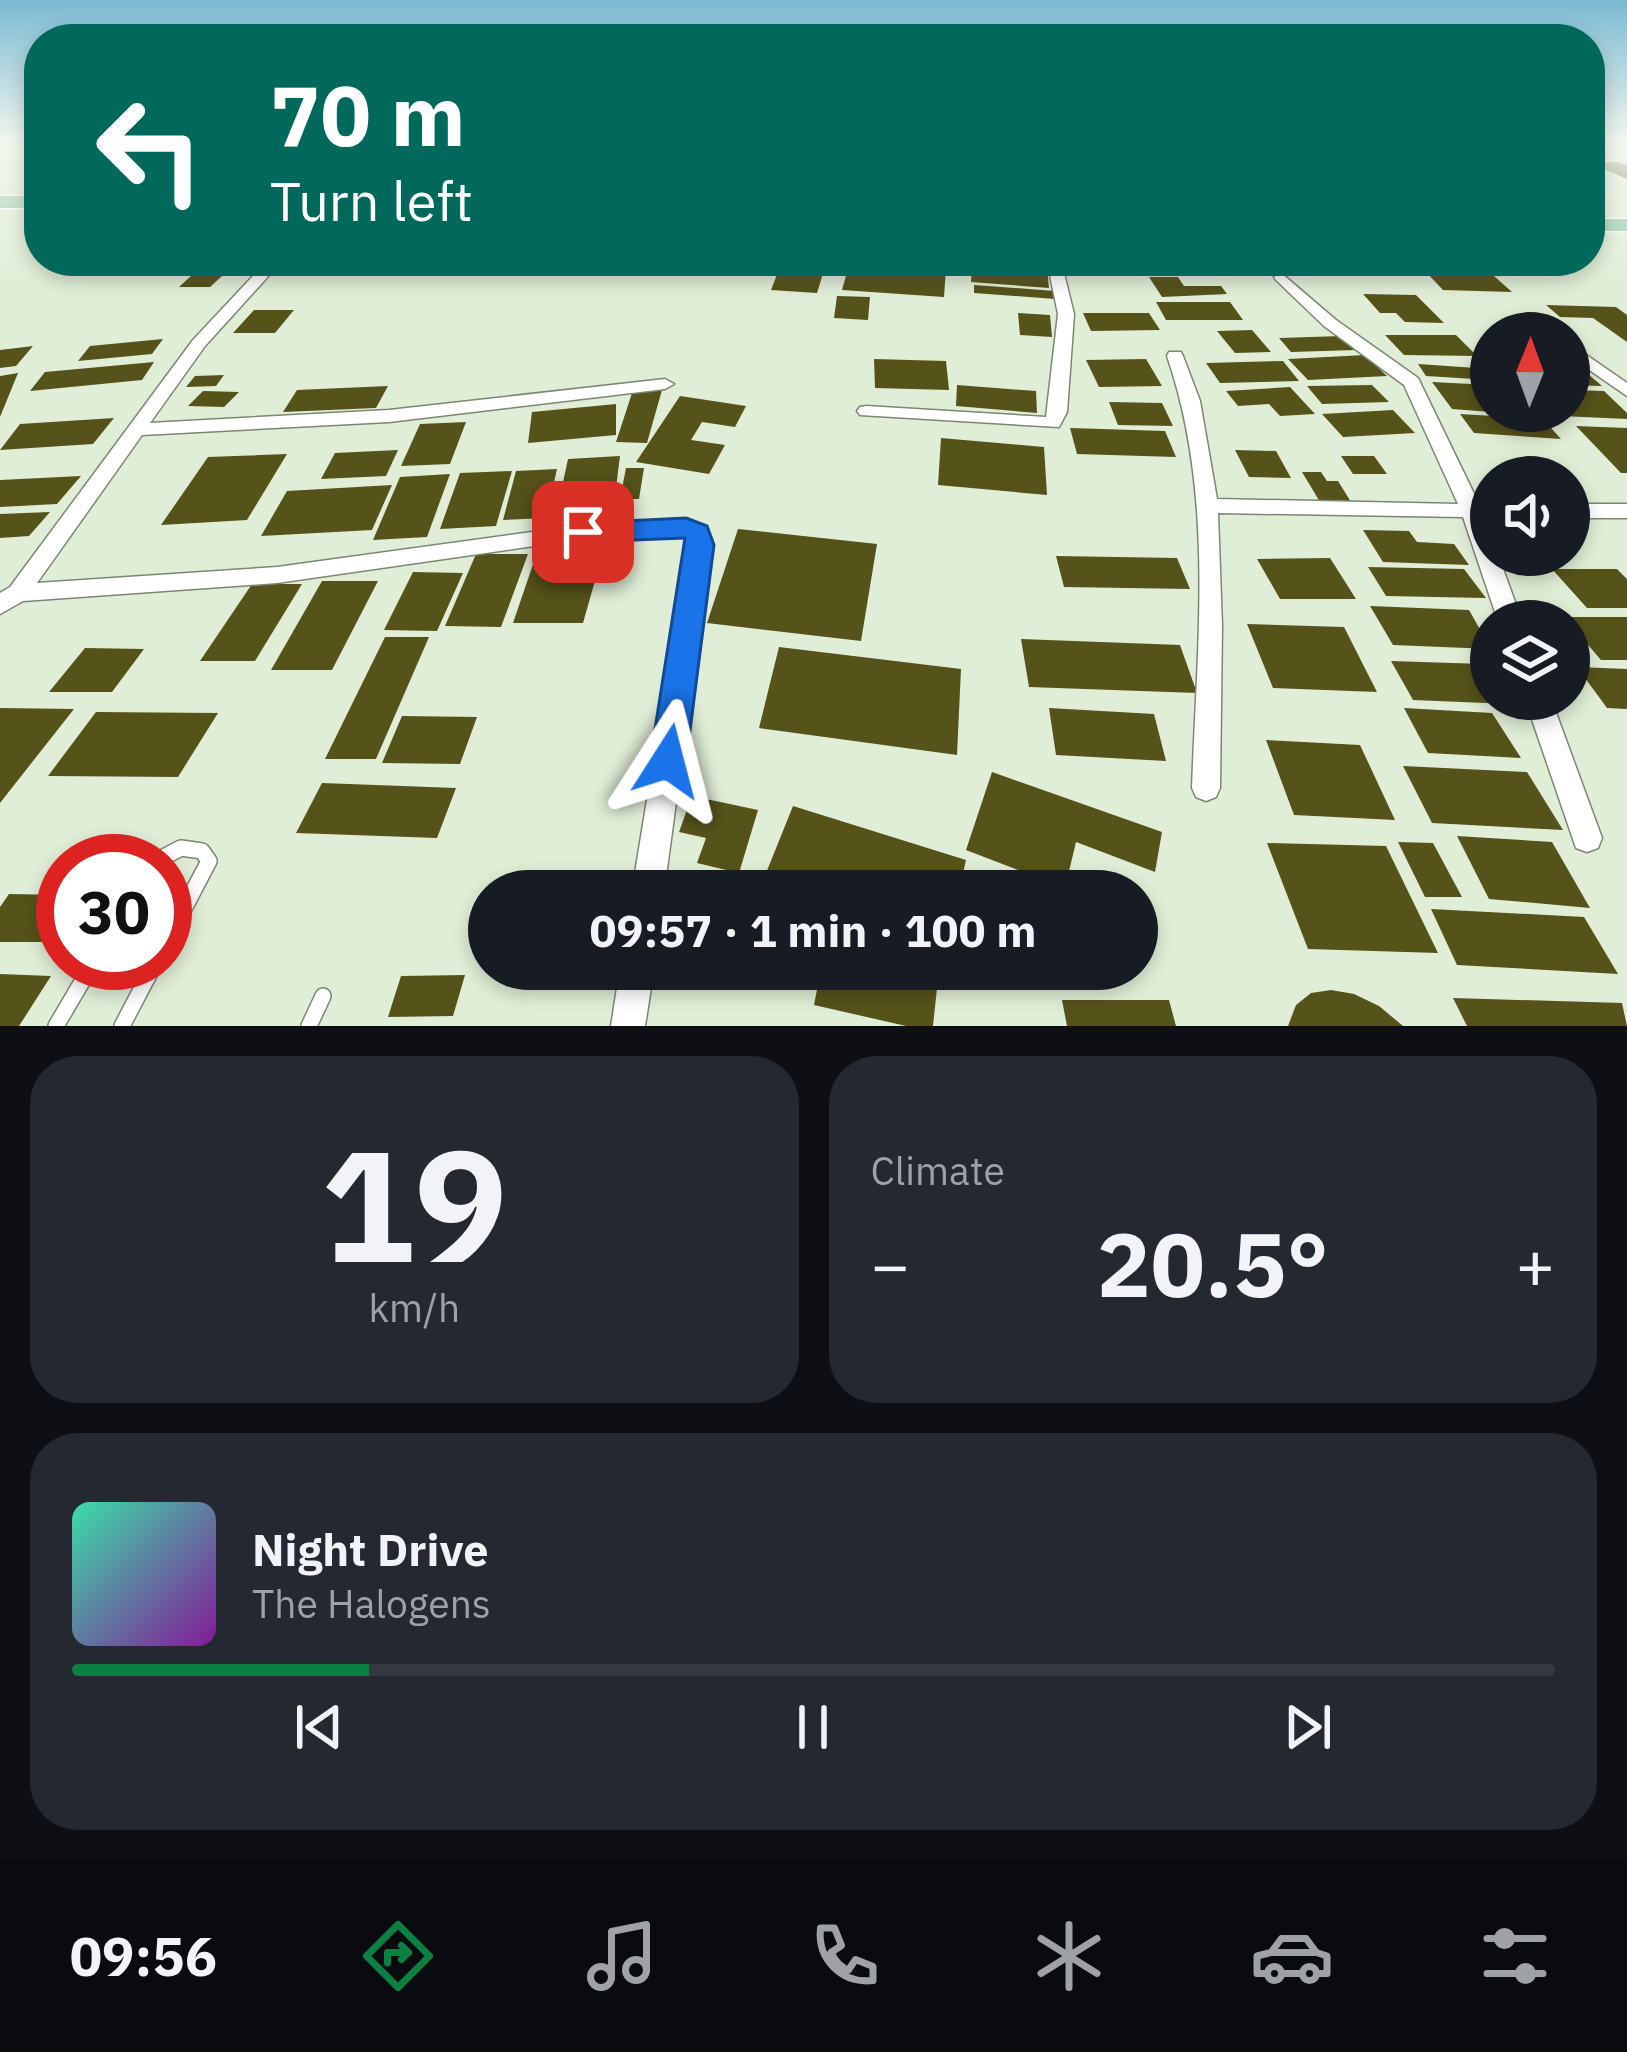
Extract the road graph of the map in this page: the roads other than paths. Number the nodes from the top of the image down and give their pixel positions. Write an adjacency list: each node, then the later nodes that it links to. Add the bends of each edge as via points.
1 (261, 276): 9 (street)
2 (1057, 276): 8 (street, via 1066,314 1052,423)
3 (1281, 277): 10 (street, via 1412,382)
4 (1175, 356): 11 (street, via 1192,392)
5 (1590, 364): 7 (street)
6 (665, 384): 9 (street, via 388,416)
7 (1627, 391)
8 (866, 411)
9 (134, 430): 15 (street)
10 (1470, 490)
11 (1208, 506): 12 (street); 17 (street)
12 (1470, 510)
13 (1590, 511): 14 (street)
14 (1627, 511)
15 (9, 599): 20 (street, via 686,527 700,545)
16 (1545, 720): 18 (street)
17 (1206, 788)
18 (1587, 838)
19 (192, 849): 21 (lane, via 208,862)
20 (651, 870)
21 (192, 893)
22 (77, 990): 26 (lane)
23 (141, 990): 27 (lane)
24 (634, 990): 29 (street)
25 (323, 996): 28 (lane)
26 (56, 1026)
27 (122, 1026)
28 (309, 1026)
29 (628, 1026)

